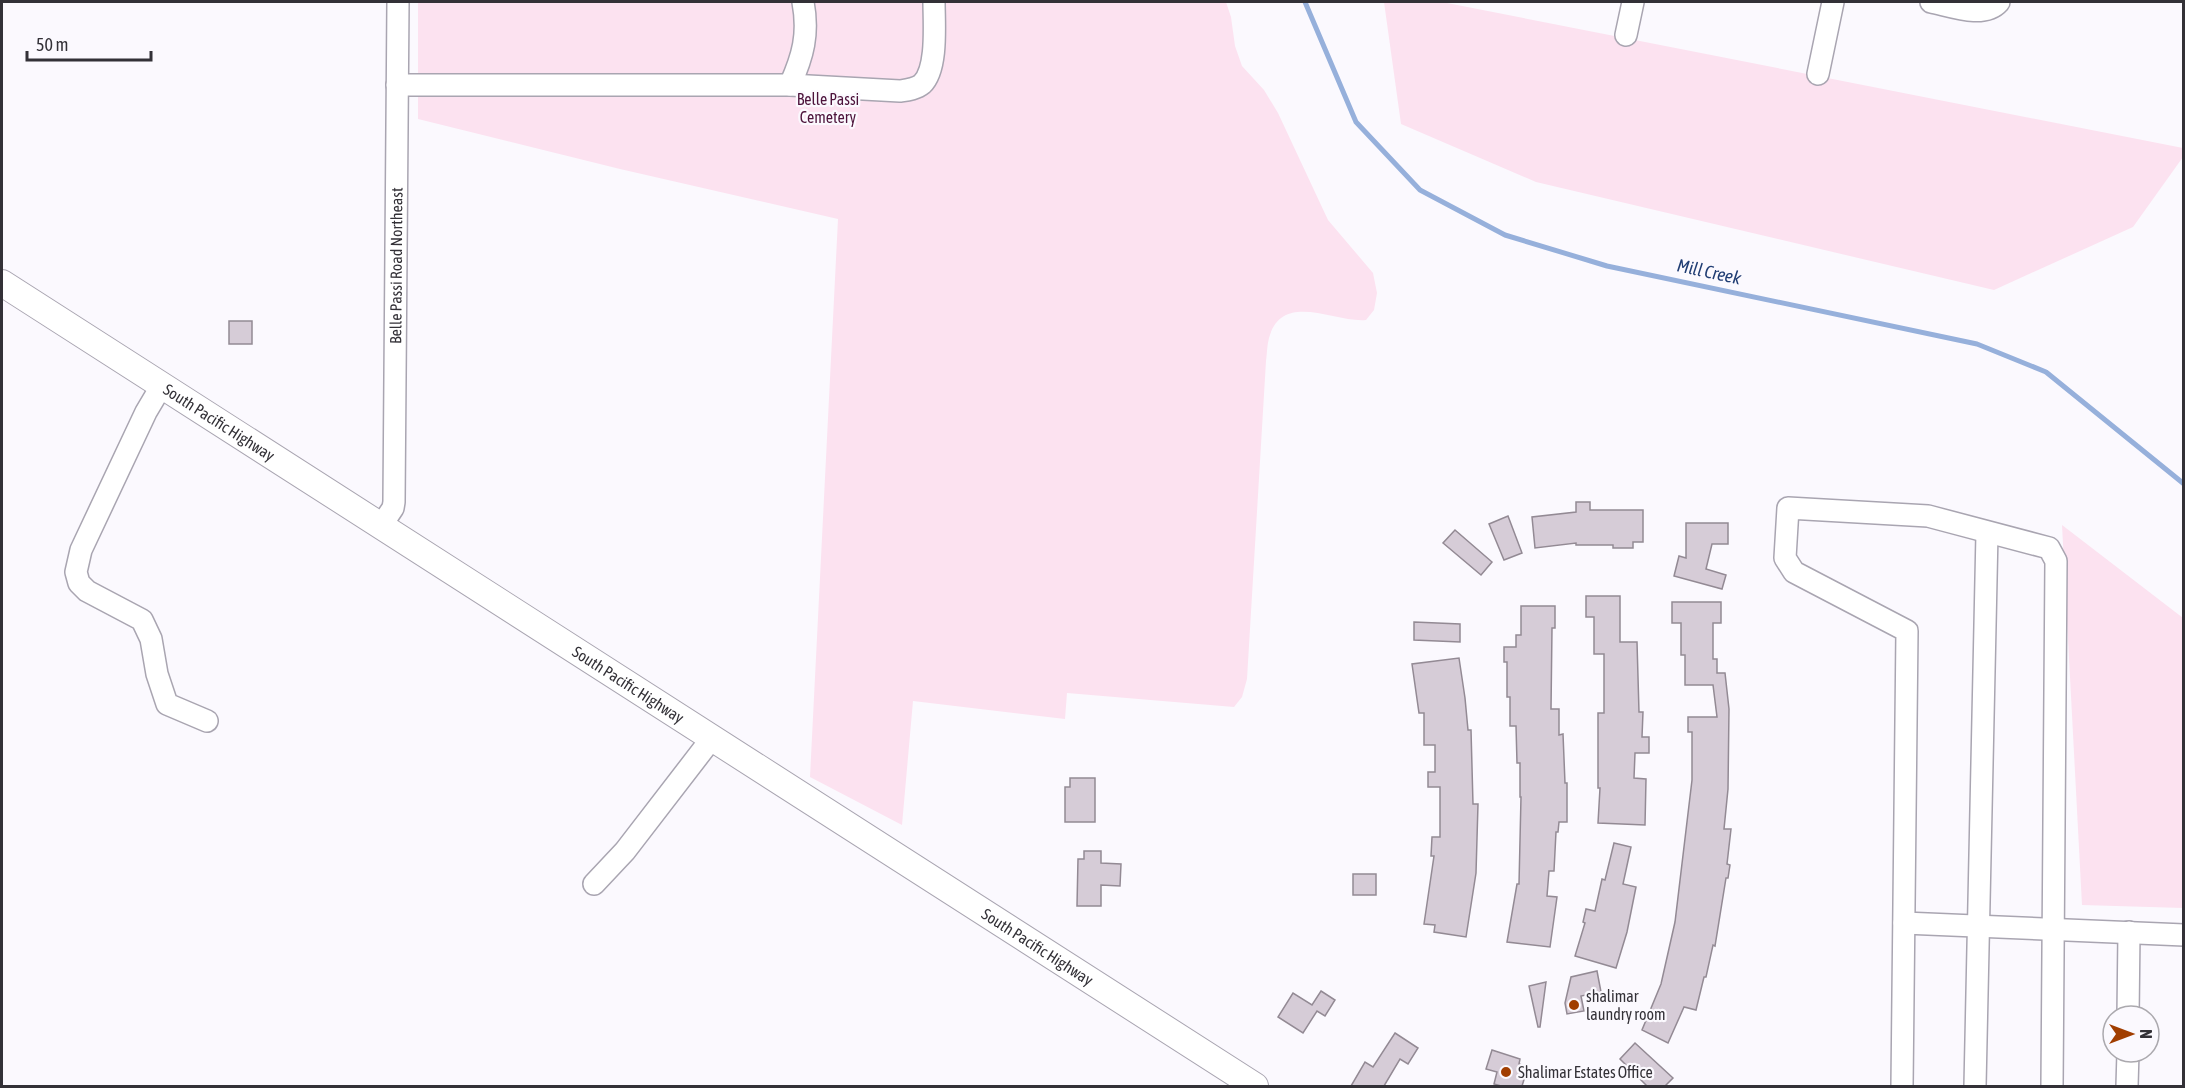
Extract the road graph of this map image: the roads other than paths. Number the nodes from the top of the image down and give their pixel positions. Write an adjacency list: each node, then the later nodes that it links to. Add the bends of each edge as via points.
1 (399, 2): 11 (street, Belle Passi Road Northeast)
2 (803, 2): 10 (street, via 805,45)
3 (934, 2): 10 (street, via 932,59 929,74 921,84 900,91)
4 (1633, 2): 8 (street)
5 (1833, 2): 9 (street)
6 (1931, 2): 7 (street, via 1984,11)
7 (1997, 4)
8 (1626, 35)
9 (1818, 75)
10 (790, 85): 11 (street)
11 (398, 86): 14 (street, Belle Passi Road Northeast, via 394,502)
12 (2, 283): 13 (main road, South Pacific Highway)
13 (162, 386): 14 (main road, South Pacific Highway); 16 (street, via 81,550 76,572 87,591 142,620 151,639 167,704)
14 (381, 526): 17 (main road, South Pacific Highway)
15 (1987, 533): 19 (street, via 1929,516 1788,508 1785,558 1794,572 1907,631); 20 (street); 21 (street, via 2049,548 2056,561)
16 (207, 721)
17 (712, 738): 18 (street, via 625,851); 26 (main road, South Pacific Highway)
18 (594, 884)
19 (1904, 923): 20 (street); 27 (street)
20 (1979, 926): 21 (street); 28 (street)
21 (2053, 929): 22 (street); 29 (street)
22 (2129, 932): 23 (street); 24 (street)
23 (2184, 935)
24 (2128, 1004)
25 (2128, 1064): 30 (street)
26 (1255, 1086)
27 (1902, 1086)
28 (1976, 1086)
29 (2052, 1086)
30 (2127, 1086)

